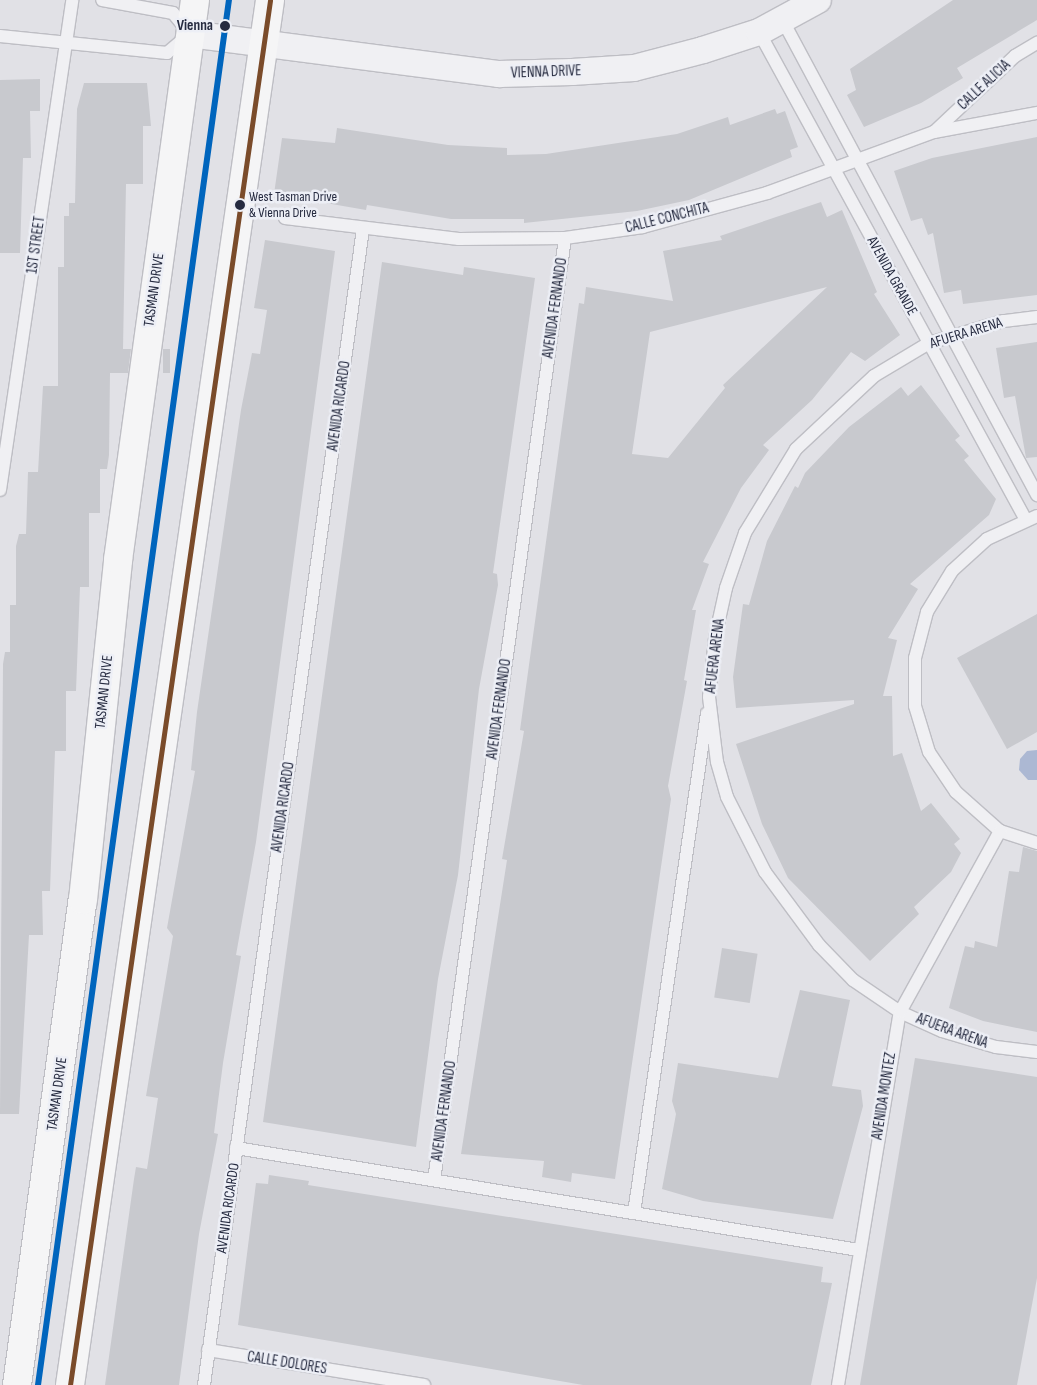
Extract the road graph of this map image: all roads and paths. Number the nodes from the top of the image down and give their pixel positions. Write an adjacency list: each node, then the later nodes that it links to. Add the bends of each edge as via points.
1 (72, 0): 12 (lane, 1ST STREET)
2 (102, 0): 8 (lane, via 172,13)
3 (195, 0): 8 (street, TASMAN DRIVE)
4 (270, 0): 10 (street)
5 (818, 0): 6 (street, VIENNA DRIVE)
6 (783, 21): 7 (street, VIENNA DRIVE); 15 (lane, AVENIDA GRANDE)
7 (759, 32): 10 (street, VIENNA DRIVE, via 634,68 499,74); 16 (lane, AVENIDA GRANDE)
8 (190, 34): 10 (street, VIENNA DRIVE); 12 (lane, via 167,53); 36 (street, TASMAN DRIVE, via 118,560 83,900)
9 (0, 36): 12 (lane)
10 (264, 43): 37 (street)
11 (1037, 43): 14 (lane, CALLE ALICIA, via 1015,56)
12 (66, 45): 23 (lane, 1ST STREET)
13 (1037, 113): 14 (lane, CALLE CONCHITA)
14 (934, 132): 15 (lane, CALLE CONCHITA)
15 (856, 158): 16 (lane, CALLE CONCHITA); 21 (lane, AVENIDA GRANDE)
16 (833, 167): 19 (lane, CALLE CONCHITA, via 767,193 643,227); 22 (lane, AVENIDA GRANDE)
17 (285, 218): 18 (lane, CALLE CONCHITA)
18 (363, 230): 19 (lane, CALLE CONCHITA, via 459,239); 31 (lane, AVENIDA RICARDO)
19 (564, 238): 32 (lane, AVENIDA FERNANDO)
20 (1037, 316): 21 (lane, AFUERA ARENA)
21 (952, 336): 22 (lane, AFUERA ARENA); 24 (lane, AVENIDA GRANDE)
22 (929, 343): 25 (lane, AVENIDA GRANDE); 26 (lane, AFUERA ARENA, via 874,376 832,413 796,449 767,491 726,588 715,638)
23 (0, 490)
24 (1037, 495)
25 (1032, 518): 27 (lane, via 987,539 952,571 927,612 915,658 916,706 930,752 956,792)
26 (709, 697): 29 (lane, AFUERA ARENA, via 717,762 728,797 765,872 786,906 853,980); 33 (lane)
27 (1000, 831): 28 (lane); 29 (lane, AVENIDA MONTEZ)
28 (1037, 842)
29 (900, 1012): 30 (lane, AFUERA ARENA, via 942,1031 996,1047); 34 (lane, AVENIDA MONTEZ)
30 (1037, 1052)
31 (236, 1148): 32 (lane); 35 (lane, AVENIDA RICARDO)
32 (434, 1180): 33 (lane)
33 (634, 1213): 34 (lane)
34 (859, 1250): 40 (lane, AVENIDA MONTEZ)
35 (208, 1350): 38 (lane, AVENIDA RICARDO); 39 (lane, CALLE DOLORES)
36 (18, 1385)
37 (70, 1385)
38 (204, 1385)
39 (424, 1385)
40 (838, 1385)

